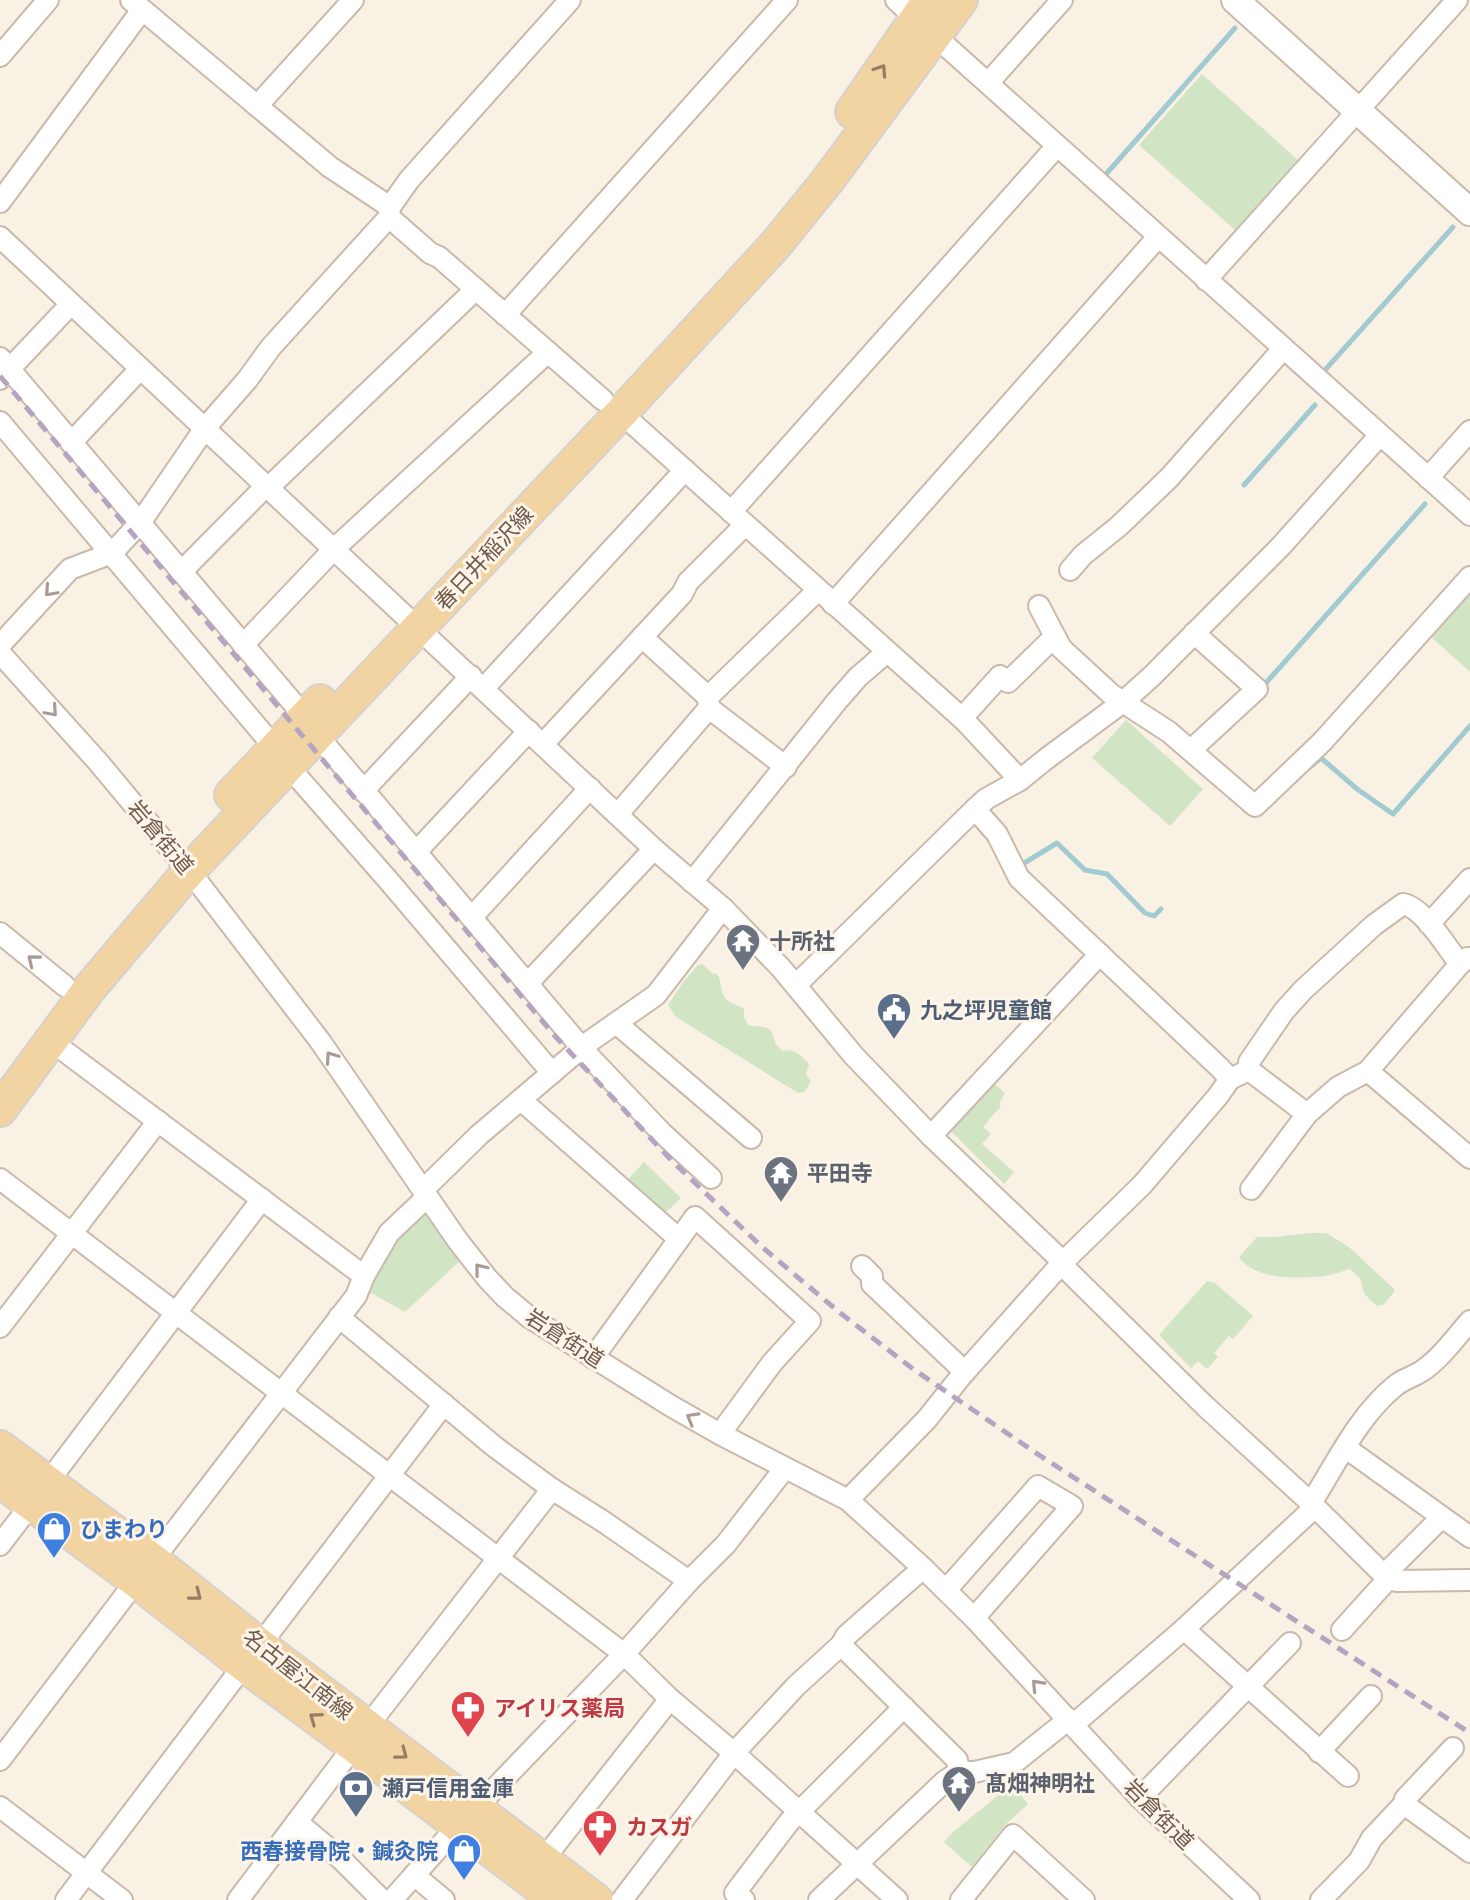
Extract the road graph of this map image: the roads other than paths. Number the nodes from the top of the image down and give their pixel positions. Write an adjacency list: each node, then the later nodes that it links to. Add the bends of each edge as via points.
1 (48, 0): 11 (street)
2 (353, 0): 13 (street)
3 (568, 0): 17 (street, via 421,165)
4 (787, 0): 24 (street)
5 (961, 0): 10 (main road, 春日井稲沢線)
6 (1062, 0): 12 (street)
7 (1235, 0): 14 (street)
8 (1457, 0): 14 (street)
9 (143, 5): 13 (street); 16 (street)
10 (919, 13): 12 (street); 29 (main road, 春日井稲沢線, via 827,148)
11 (0, 56)
12 (988, 83): 15 (street)
13 (257, 106): 17 (street)
14 (1357, 110): 18 (street); 21 (street)
15 (1057, 146): 20 (street); 39 (street)
16 (0, 202)
17 (390, 212): 22 (street); 31 (street)
18 (1470, 212)
19 (0, 237): 23 (street)
20 (1158, 237): 21 (street); 46 (street)
21 (1206, 280): 25 (street)
22 (476, 289): 24 (street); 37 (street)
23 (71, 304): 27 (street); 28 (street)
24 (505, 315): 26 (street)
25 (1283, 349): 33 (street); 43 (street, via 1169,478)
26 (548, 352): 29 (street); 41 (street)
27 (3, 369): 34 (street)
28 (140, 369): 31 (street); 34 (street)
29 (612, 407): 35 (street); 48 (main road, 春日井稲沢線)
30 (0, 422): 42 (street)
31 (205, 428): 37 (street); 40 (street)
32 (1470, 431): 36 (street)
33 (1380, 435): 36 (street); 49 (street)
34 (71, 443): 40 (street)
35 (685, 470): 39 (street); 56 (street)
36 (1428, 478): 38 (street)
37 (268, 486): 41 (street); 44 (street)
38 (1470, 515)
39 (738, 518): 46 (street); 50 (street, via 682,594)
40 (140, 523): 42 (street); 44 (street)
41 (334, 549): 48 (street); 53 (street)
42 (112, 553): 52 (street, one-way to 52, via 70,569); 63 (street)
43 (1070, 570)
44 (181, 572): 53 (street)
45 (1470, 577): 62 (street, via 1322,742 1255,806)
46 (826, 597): 54 (street); 58 (street)
47 (1039, 606): 51 (street)
48 (410, 619): 56 (street); 60 (main road, 春日井稲沢線)
49 (1194, 633): 57 (street); 62 (street, via 1257,689)
50 (642, 637): 58 (street); 61 (street)
51 (1057, 640): 57 (street); 59 (street, via 1008,682 1000,676)
52 (0, 645)
53 (243, 645): 60 (street)
54 (887, 652): 59 (street); 64 (street, via 858,677)
55 (0, 653): 72 (street, 岩倉街道, one-way to 72)
56 (477, 682): 61 (street); 67 (street)
57 (1123, 702): 62 (street); 65 (street)
58 (708, 703): 64 (street); 69 (street)
59 (962, 718): 65 (street)
60 (311, 726): 63 (main road, 春日井稲沢線); 67 (street)
61 (536, 737): 66 (street); 71 (street)
62 (1191, 750)
63 (282, 757): 72 (main road, 春日井稲沢線); 89 (street)
64 (786, 767): 74 (street)
65 (1020, 780): 68 (street)
66 (590, 788): 69 (street); 76 (street)
67 (363, 791): 71 (street)
68 (975, 809): 79 (street, via 997,834 1019,878); 82 (street)
69 (618, 814): 70 (street)
70 (654, 849): 74 (street); 81 (street)
71 (416, 852): 76 (street)
72 (183, 863): 83 (main road, 春日井稲沢線, via 127,910); 85 (main road, 春日井稲沢線); 102 (street, 岩倉街道, one-way to 72, via 320,1041)
73 (1470, 879): 77 (street)
74 (692, 882): 75 (street)
75 (723, 908): 82 (street); 84 (street, via 656,995)
76 (472, 917): 81 (street)
77 (1429, 924): 80 (street); 87 (street, via 1403,904 1374,925 1284,1011 1249,1062)
78 (0, 933): 83 (street, one-way to 78)
79 (1100, 954): 91 (street); 96 (street)
80 (1465, 961): 88 (street)
81 (528, 983): 86 (street)
82 (796, 985): 96 (street, via 854,1056)
83 (65, 986): 90 (main road, 春日井稲沢線)
84 (616, 1023): 86 (street); 97 (street)
85 (51, 1041): 93 (main road, 春日井稲沢線); 95 (street)
86 (582, 1047): 89 (street); 99 (street)
87 (1249, 1070): 91 (street); 94 (street)
88 (1368, 1071): 94 (street, via 1338,1087); 98 (street)
89 (552, 1073): 92 (street)
90 (0, 1075)
91 (1230, 1079): 106 (street, via 1142,1185)
92 (521, 1100): 102 (street, via 479,1135); 105 (street)
93 (0, 1110)
94 (1307, 1114): 101 (street)
95 (158, 1121): 103 (street); 104 (street)
96 (931, 1136): 106 (street)
97 (751, 1138)
98 (1467, 1150)
99 (711, 1178)
100 (0, 1179): 104 (street)
101 (1251, 1189)
102 (426, 1193): 108 (street, via 389,1233); 113 (street, 岩倉街道, one-way to 102, via 505,1297)
103 (262, 1199): 108 (street); 109 (street)
104 (71, 1234): 109 (street); 112 (street)
105 (679, 1239): 113 (street); 117 (street, via 695,1217 810,1321)
106 (1062, 1263): 114 (street); 126 (street)
107 (862, 1266): 114 (street, via 872,1284)
108 (364, 1276): 110 (street)
109 (175, 1312): 115 (street); 124 (street)
110 (339, 1317): 115 (street); 116 (street)
111 (1470, 1321): 119 (street, via 1433,1362 1395,1386 1373,1408)
112 (0, 1327)
113 (593, 1358): 117 (street, 岩倉街道, one-way to 113)
114 (965, 1372): 125 (street)
115 (281, 1393): 121 (street); 132 (street)
116 (444, 1404): 121 (street); 123 (street)
117 (720, 1434): 120 (street, 岩倉街道)
118 (0, 1447): 124 (main road, 名古屋江南線)
119 (1346, 1448): 126 (street); 127 (street)
120 (785, 1468): 125 (street, 岩倉街道); 135 (street, via 726,1544)
121 (389, 1475): 130 (street); 143 (street)
122 (0, 1481): 124 (main road, 名古屋江南線)
123 (552, 1489): 130 (street); 135 (street)
124 (40, 1493): 129 (street); 132 (main road, 名古屋江南線)
125 (848, 1500): 131 (street, 岩倉街道)
126 (1313, 1505): 133 (street); 138 (street)
127 (1441, 1518): 128 (street); 133 (street)
128 (1470, 1537)
129 (0, 1545)
130 (498, 1558): 142 (street); 149 (street)
131 (923, 1568): 136 (street, 岩倉街道); 141 (street)
132 (144, 1571): 143 (main road, 名古屋江南線); 153 (street)
133 (1386, 1577): 134 (street); 139 (street)
134 (1470, 1580)
135 (689, 1581): 142 (street)
136 (946, 1590): 137 (street, 岩倉街道); 137 (street, via 1038,1486 1072,1506)
137 (974, 1618): 148 (street, 岩倉街道, one-way to 137)
138 (1184, 1629): 144 (street); 148 (street)
139 (1342, 1630)
140 (1290, 1643): 144 (street)
141 (841, 1645): 147 (street); 152 (street)
142 (624, 1654): 146 (street); 160 (street)
143 (252, 1655): 149 (main road, 名古屋江南線); 165 (street)
144 (1249, 1687): 151 (street); 156 (street)
145 (1371, 1696): 151 (street)
146 (670, 1699): 152 (street); 163 (street)
147 (904, 1707): 154 (street, via 957,1760); 159 (street)
148 (1071, 1722): 154 (street, via 1014,1763); 156 (street, 岩倉街道)
149 (360, 1737): 160 (main road, 名古屋江南線); 161 (street)
150 (1453, 1748): 157 (street)
151 (1319, 1752): 155 (street)
152 (734, 1753): 159 (street); 175 (street)
153 (0, 1760)
154 (959, 1772): 164 (street)
155 (1348, 1776)
156 (1140, 1798): 181 (street, 岩倉街道)
157 (1404, 1804): 162 (street); 182 (street)
158 (0, 1807): 165 (street)
159 (800, 1813): 164 (street); 176 (street, via 735,1893)
160 (467, 1817): 163 (main road, 名古屋江南線); 166 (street); 173 (main road, 名古屋江南線)
161 (297, 1822): 169 (street); 170 (street)
162 (1470, 1852)
163 (543, 1860): 174 (main road, 名古屋江南線)
164 (858, 1864): 177 (street); 178 (street)
165 (86, 1873): 167 (street); 168 (street)
166 (414, 1875): 171 (street); 172 (street)
167 (66, 1900)
168 (122, 1900)
169 (238, 1900)
170 (382, 1900)
171 (392, 1900)
172 (444, 1900)
173 (556, 1900)
174 (596, 1900)
175 (622, 1900)
176 (744, 1900)
177 (819, 1900)
178 (897, 1900)
179 (961, 1900): 180 (street, via 1013,1835)
180 (1084, 1900)
181 (1249, 1900)
182 (1321, 1900)

